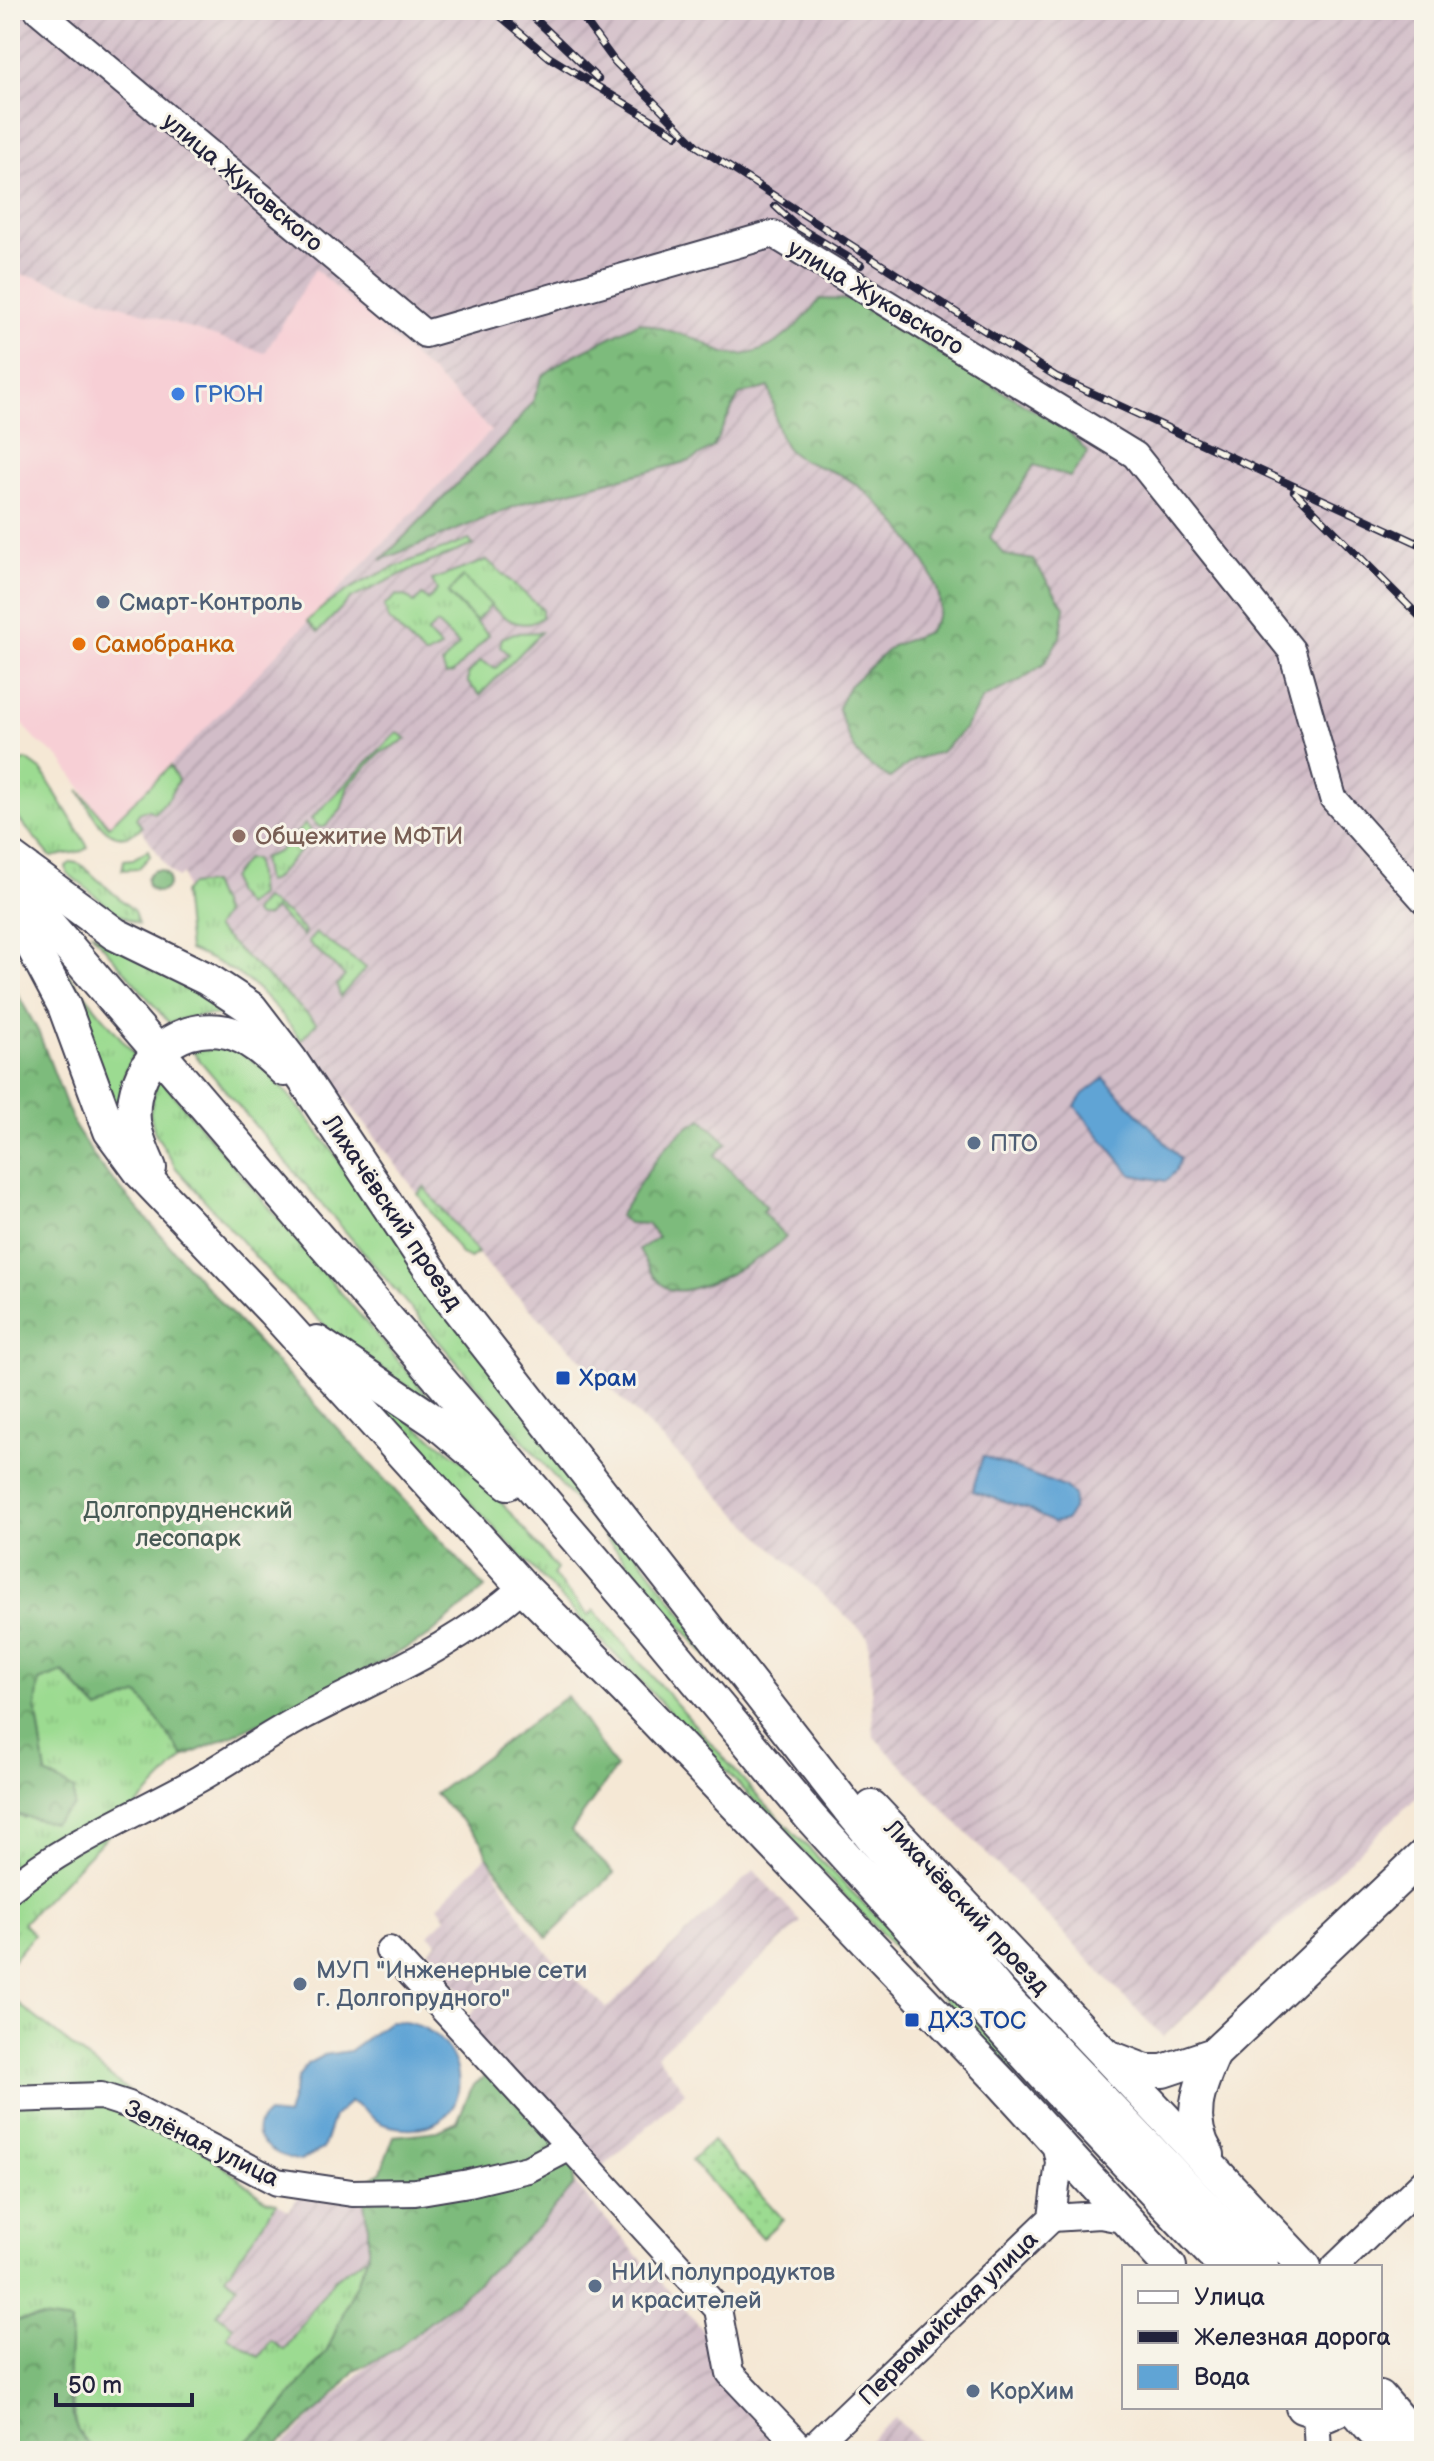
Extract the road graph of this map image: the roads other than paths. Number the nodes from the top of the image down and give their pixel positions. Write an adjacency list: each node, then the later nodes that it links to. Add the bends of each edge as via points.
1 (38, 10): 4 (street, улица Жуковского, via 425,334 773,234 1135,455 1292,651 1333,798)
2 (10, 857): 7 (main road, Лихачёвский проезд, via 115,934 229,991 251,1008)
3 (10, 879): 6 (main road, Лихачёвский проезд)
4 (1424, 900)
5 (10, 904): 8 (main road, via 64,1006 110,1131)
6 (158, 1051): 7 (main road, via 189,1033 229,1032 273,1060); 8 (main road, via 140,1077 134,1123); 10 (main road, Лихачёвский проезд)
7 (321, 1105): 13 (main road, Лихачёвский проезд, via 448,1296)
8 (161, 1193): 9 (main road)
9 (272, 1310): 10 (main road, via 436,1422); 11 (main road)
10 (575, 1538): 12 (main road, Лихачёвский проезд)
11 (523, 1587): 15 (street, via 467,1633 74,1843); 22 (main road)
12 (653, 1628): 17 (main road, Лихачёвский проезд); 20 (main road, Лихачёвский проезд, via 811,1818)
13 (715, 1638): 17 (main road, Лихачёвский проезд); 18 (main road, Лихачёвский проезд)
14 (1424, 1855): 19 (main road)
15 (10, 1889)
16 (389, 1950): 23 (street)
17 (997, 1989): 20 (main road, Лихачёвский проезд)
18 (1104, 2054): 19 (main road, via 1130,2066 1163,2071); 24 (main road, Лихачёвский проезд)
19 (1214, 2054): 24 (main road, via 1194,2108 1195,2126)
20 (1066, 2081): 29 (main road); 30 (main road)
21 (10, 2099): 23 (street, Зелёная улица, via 101,2096 129,2105 277,2182 352,2193 415,2192 469,2183 528,2169)
22 (1054, 2138): 26 (street, Первомайская улица, via 1059,2162); 27 (main road)
23 (570, 2147): 37 (street, via 718,2309 730,2373)
24 (1220, 2175): 31 (main road)
25 (1424, 2181): 32 (street)
26 (1052, 2218): 27 (street, Первомайская улица, via 1100,2215); 37 (street, Первомайская улица)
27 (1127, 2220): 28 (main road)
28 (1168, 2265)
29 (1223, 2265)
30 (1261, 2265)
31 (1303, 2265)
32 (1337, 2265)
33 (1382, 2399): 36 (main road)
34 (1321, 2409): 38 (street)
35 (1355, 2409): 39 (main road)
36 (1424, 2449)
37 (806, 2451)
38 (1318, 2451)
39 (1391, 2451)

